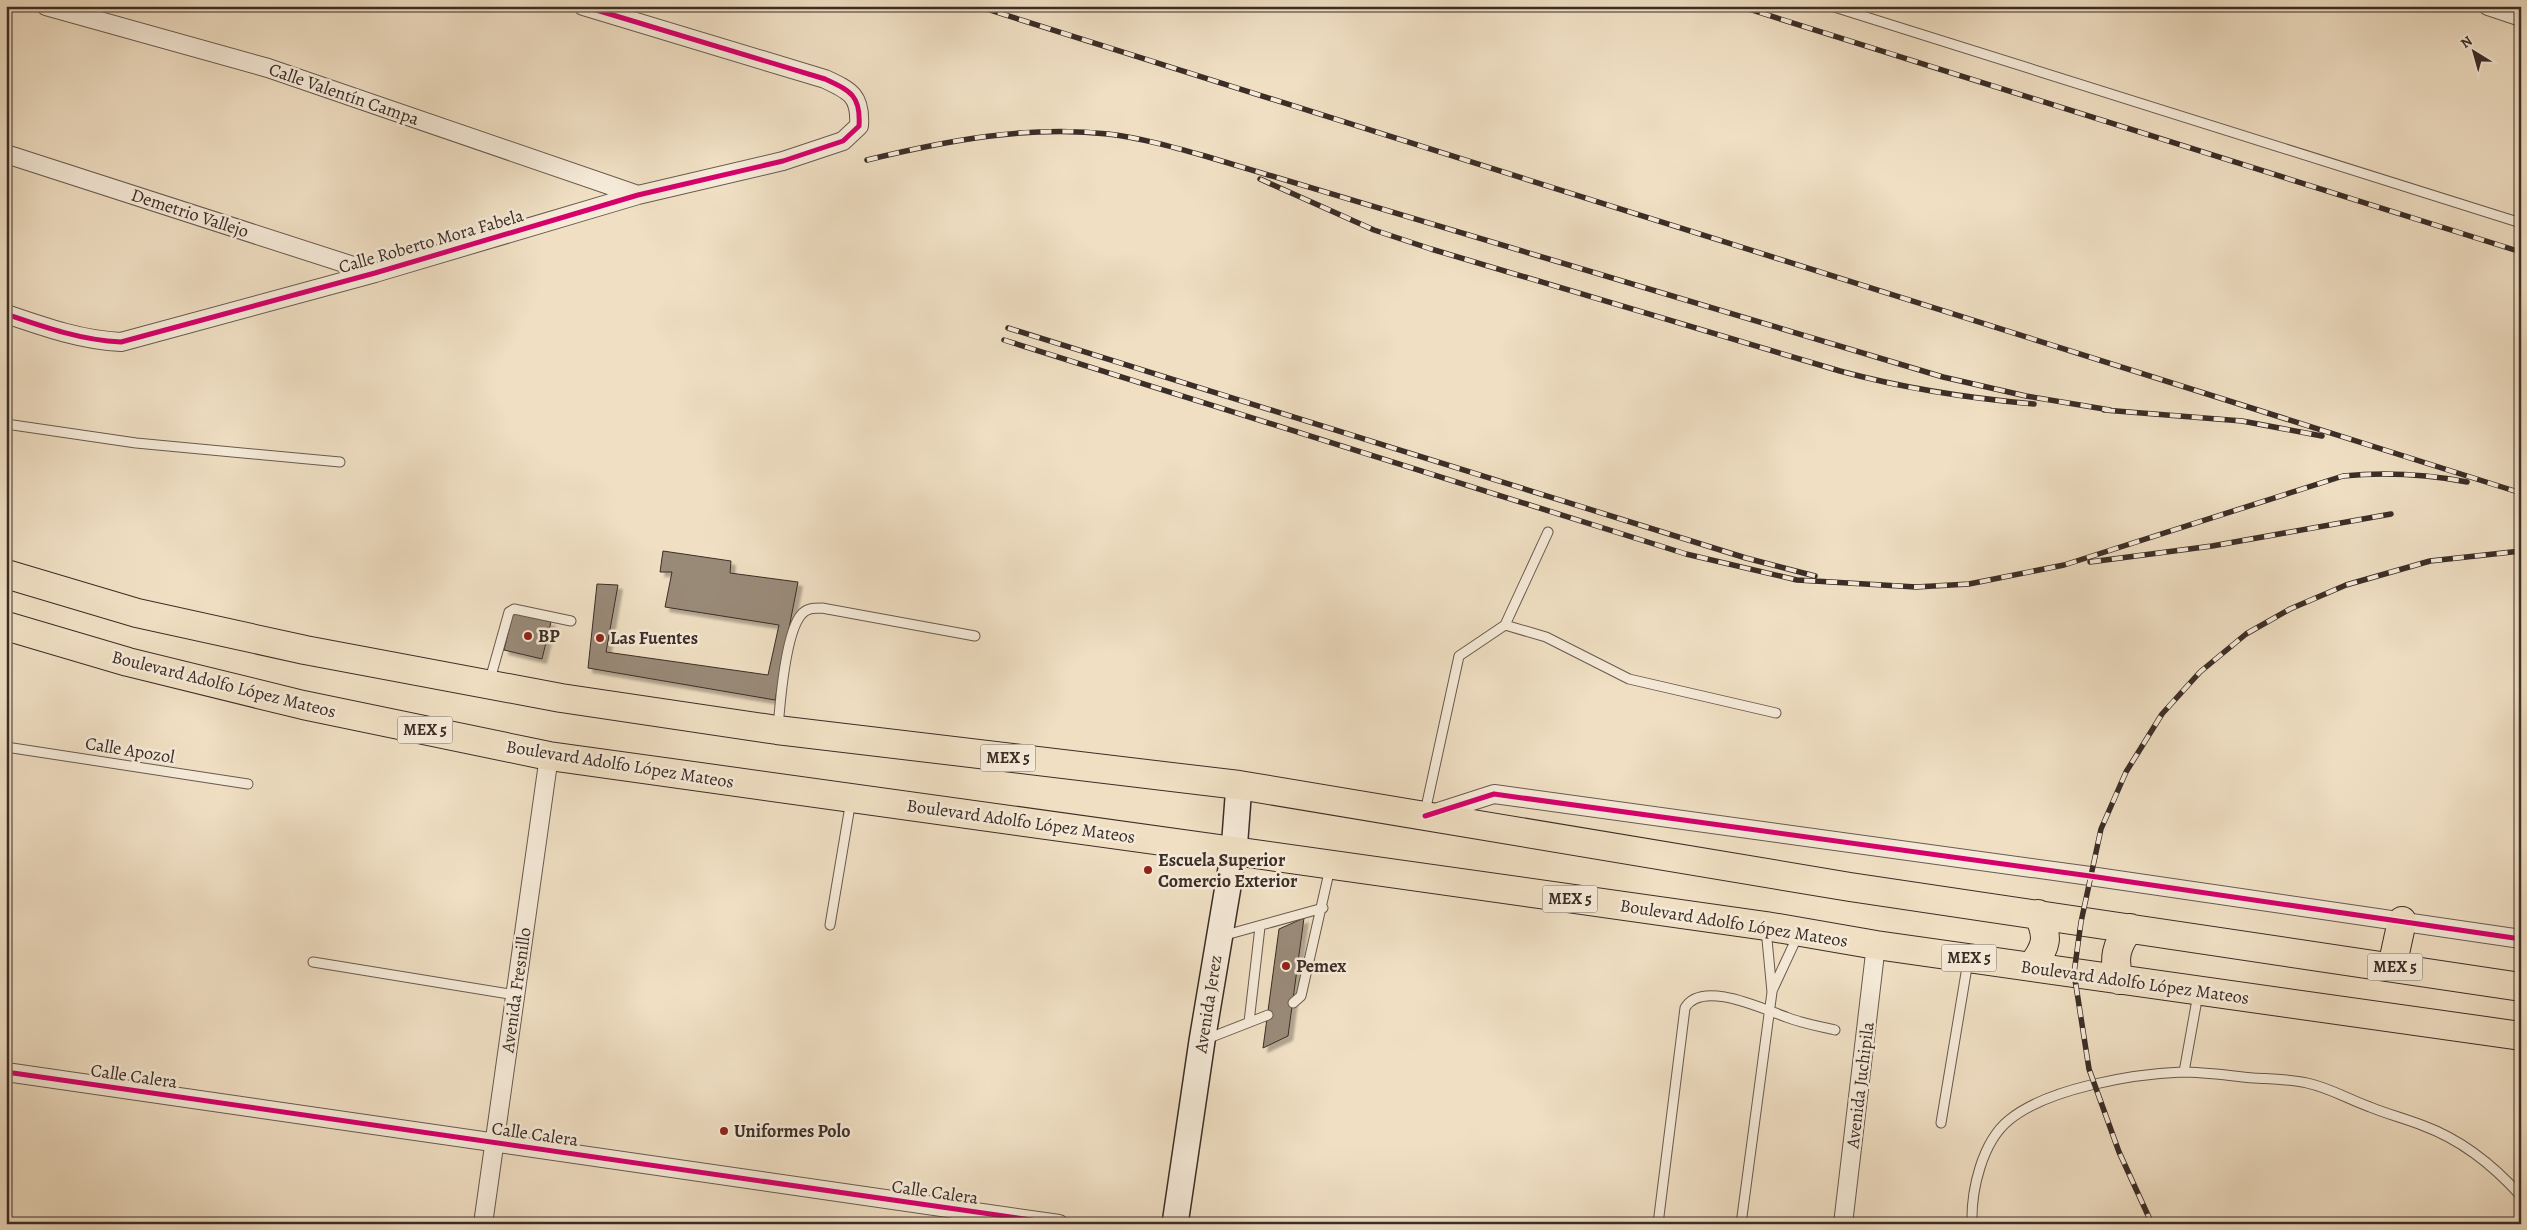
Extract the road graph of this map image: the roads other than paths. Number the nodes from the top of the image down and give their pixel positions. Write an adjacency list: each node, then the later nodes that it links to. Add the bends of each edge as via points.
1 (46, 6): 7 (street, Calle Valentín Campa, via 268,68)
2 (583, 6): 7 (street, Calle Roberto Mora Fabela, via 825,79 854,96 860,110 859,126 843,141 783,161)
3 (1831, 6): 8 (lane)
4 (2488, 6): 5 (street)
5 (2521, 17)
6 (6, 154): 9 (street, Demetrio Vallejo)
7 (638, 194): 9 (street, Calle Roberto Mora Fabela)
8 (2521, 223)
9 (375, 273): 10 (street, Calle Roberto Mora Fabela, via 121,342 95,341)
10 (6, 314)
11 (6, 424): 12 (lane, via 136,443)
12 (340, 462)
13 (1548, 532): 16 (lane)
14 (6, 574): 19 (main road, MEX 5, via 137,613)
15 (571, 621): 19 (lane, via 514,609 509,612)
16 (1504, 625): 20 (lane, via 1546,637 1629,679); 27 (lane, via 1459,656)
17 (6, 626): 23 (main road, Boulevard Adolfo López Mateos / MEX 5, via 128,662 303,705)
18 (975, 636): 21 (lane, via 810,608 802,613 794,626)
19 (488, 685): 21 (main road, MEX 5)
20 (1776, 713)
21 (777, 730): 25 (main road, MEX 5)
22 (6, 747): 24 (lane, Calle Apozol)
23 (549, 756): 26 (main road, Boulevard Adolfo López Mateos / MEX 5); 49 (street, Avenida Fresnillo)
24 (248, 784)
25 (1239, 785): 27 (main road, MEX 5); 28 (street, Avenida Jerez)
26 (851, 798): 28 (main road, Boulevard Adolfo López Mateos / MEX 5); 33 (lane)
27 (1425, 816): 31 (main road, MEX 5, via 1850,887); 32 (street, via 1494,794)
28 (1234, 851): 29 (main road, Boulevard Adolfo López Mateos / MEX 5); 38 (street, Avenida Jerez)
29 (1331, 865): 30 (lane); 34 (main road, Boulevard Adolfo López Mateos / MEX 5)
30 (1323, 908): 35 (lane); 50 (lane, via 1301,996)
31 (2038, 914): 36 (main road, MEX 5); 43 (main road, via 2046,942)
32 (2402, 922): 39 (street); 44 (main road)
33 (830, 925)
34 (1766, 926): 37 (main road, Boulevard Adolfo López Mateos / MEX 5); 47 (lane)
35 (1260, 927): 38 (lane); 53 (lane)
36 (2130, 928): 44 (main road, MEX 5); 45 (main road, via 2115,952)
37 (1799, 932): 40 (main road, Boulevard Adolfo López Mateos / MEX 5); 47 (lane)
38 (1219, 937): 56 (street, Avenida Jerez)
39 (2521, 939)
40 (1876, 946): 41 (main road, Boulevard Adolfo López Mateos / MEX 5); 67 (street, Avenida Juchipila)
41 (1968, 958): 43 (main road, Boulevard Adolfo López Mateos / MEX 5); 59 (lane)
42 (314, 962): 49 (lane)
43 (2032, 966): 45 (main road, Boulevard Adolfo López Mateos / MEX 5)
44 (2392, 967): 46 (main road, MEX 5)
45 (2119, 980): 48 (main road, Boulevard Adolfo López Mateos / MEX 5)
46 (2521, 987)
47 (1772, 992): 51 (lane)
48 (2198, 992): 55 (main road, Boulevard Adolfo López Mateos / MEX 5); 58 (lane)
49 (515, 995): 60 (street, Avenida Fresnillo)
50 (1293, 1003)
51 (1770, 1010): 54 (lane, via 1784,1017); 65 (lane, via 1714,996 1693,998 1685,1008); 66 (lane)
52 (1268, 1015): 53 (lane)
53 (1249, 1022): 56 (lane)
54 (1835, 1030)
55 (2521, 1036)
56 (1202, 1040): 64 (street, Avenida Jerez)
57 (6, 1072): 60 (street, Calle Calera)
58 (2184, 1072): 61 (lane, via 2304,1082 2331,1089 2369,1107 2426,1126 2462,1145 2500,1172); 68 (lane, via 2124,1078 2070,1090 2009,1120 1997,1133 1980,1172)
59 (1941, 1123)
60 (494, 1142): 62 (street, Avenida Fresnillo); 63 (street, Calle Calera)
61 (2521, 1196)
62 (483, 1224)
63 (1059, 1224)
64 (1175, 1224)
65 (1658, 1224)
66 (1741, 1224)
67 (1844, 1224)
68 (1972, 1224)

